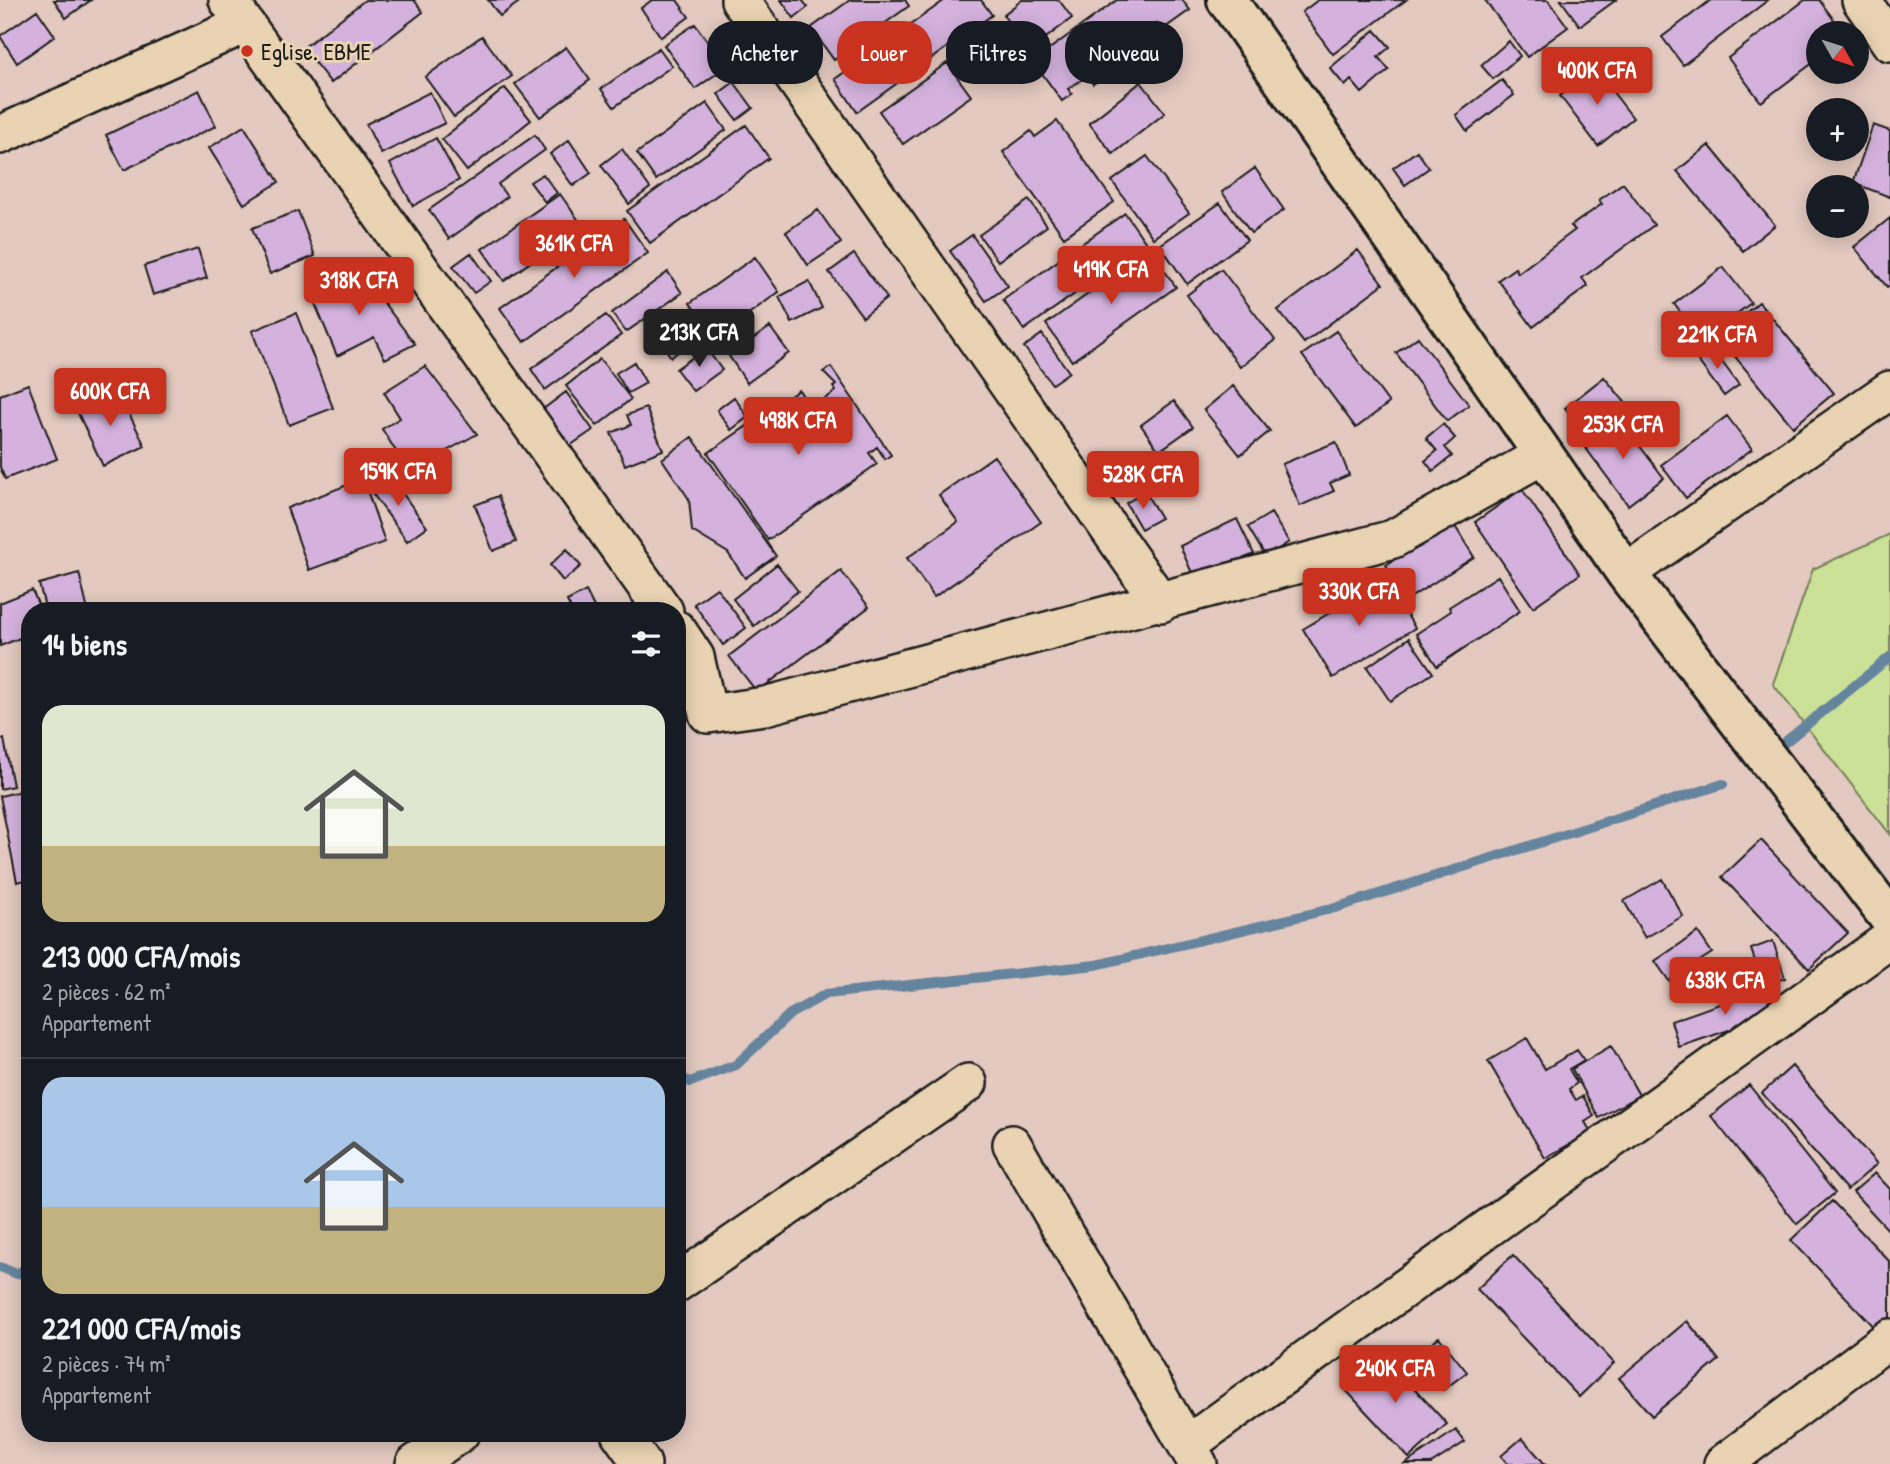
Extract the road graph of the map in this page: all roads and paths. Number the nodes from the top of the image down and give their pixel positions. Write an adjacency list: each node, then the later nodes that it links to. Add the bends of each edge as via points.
1 (740, 0): 11 (street)
2 (1227, 0): 8 (street)
3 (1861, 0): 5 (street)
4 (237, 12): 6 (street); 10 (street)
5 (1890, 42)
6 (0, 135)
7 (1890, 390): 9 (street)
8 (1543, 455): 9 (street); 11 (street, via 1393,539)
9 (1626, 573): 13 (street)
10 (658, 602)
11 (1161, 603): 12 (street, via 765,706 708,713 695,657)
12 (686, 644)
13 (1890, 919)
14 (1890, 939): 21 (street)
15 (968, 1083): 17 (street)
16 (1013, 1143): 21 (street)
17 (686, 1277)
18 (1890, 1338): 24 (street)
19 (447, 1442): 22 (street)
20 (626, 1442): 23 (street)
21 (1192, 1454)
22 (415, 1464)
23 (642, 1464)
24 (1723, 1464)

